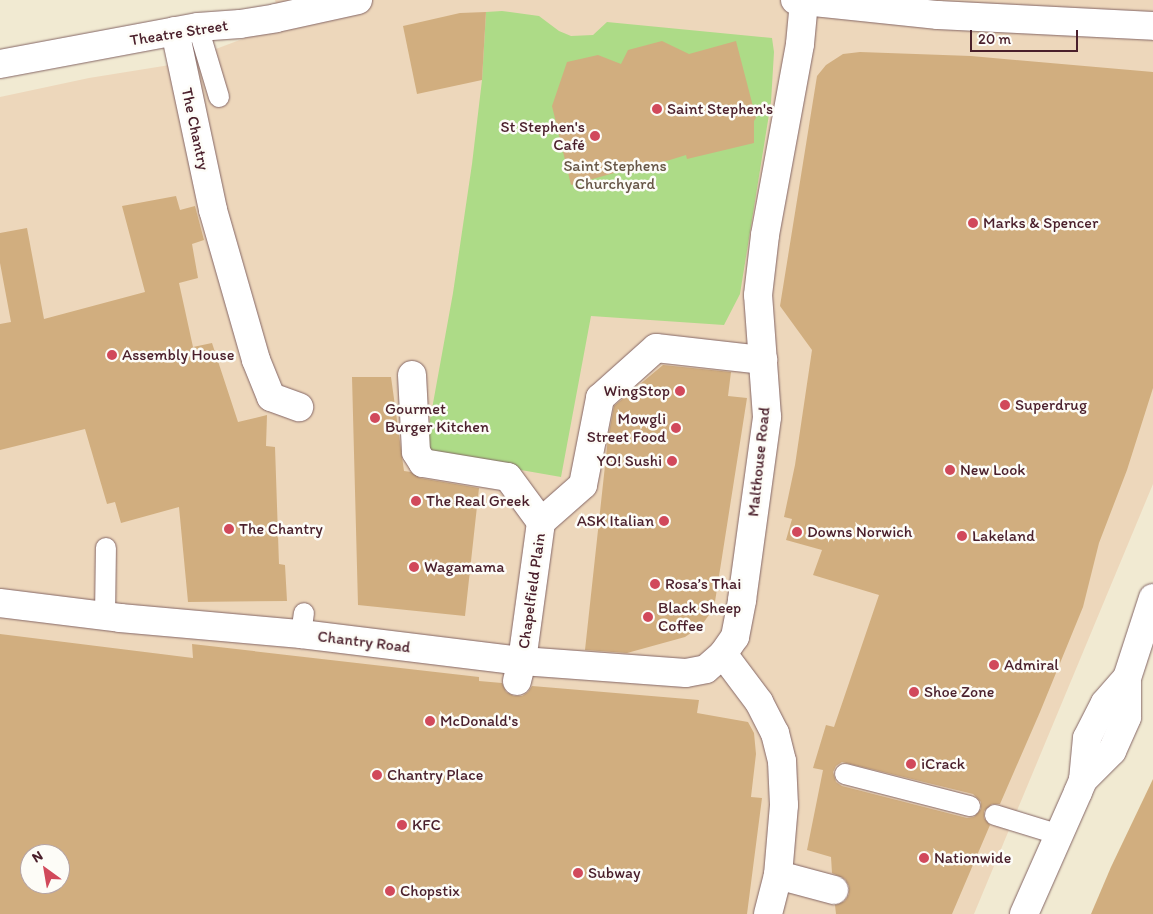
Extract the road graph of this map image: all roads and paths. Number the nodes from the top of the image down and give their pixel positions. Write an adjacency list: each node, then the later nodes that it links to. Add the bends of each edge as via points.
1 (358, 0): 5 (street, Theatre Street, via 276,18)
2 (800, 1): 3 (street); 8 (street, Malthouse Road, via 800,44 765,235 758,295)
3 (939, 7): 4 (street)
4 (1153, 26)
5 (186, 29): 6 (street, Theatre Street); 7 (lane); 10 (street, The Chantry, via 213,210 256,360 271,397)
6 (0, 64)
7 (219, 97)
8 (763, 360): 11 (street, via 656,348 600,398 583,485); 16 (street, Malthouse Road, via 767,417)
9 (412, 375): 11 (street, via 416,452 423,462 508,477)
10 (300, 407)
11 (541, 522): 17 (street, Chapelfield Plain)
12 (106, 548): 15 (lane)
13 (1153, 598): 21 (street, via 1127,678 1105,703 1087,738 1083,780)
14 (0, 603): 15 (street, Chantry Road)
15 (105, 616): 17 (street, Chantry Road, via 303,623)
16 (729, 645): 17 (street, Chantry Road, via 706,669 686,673); 22 (street, via 775,733 782,761 784,805)
17 (520, 671)
18 (845, 774): 19 (lane)
19 (970, 806)
20 (995, 815): 21 (lane)
21 (1060, 835): 25 (street)
22 (778, 875): 23 (street); 24 (street)
23 (834, 890)
24 (768, 914)
25 (1024, 914)

